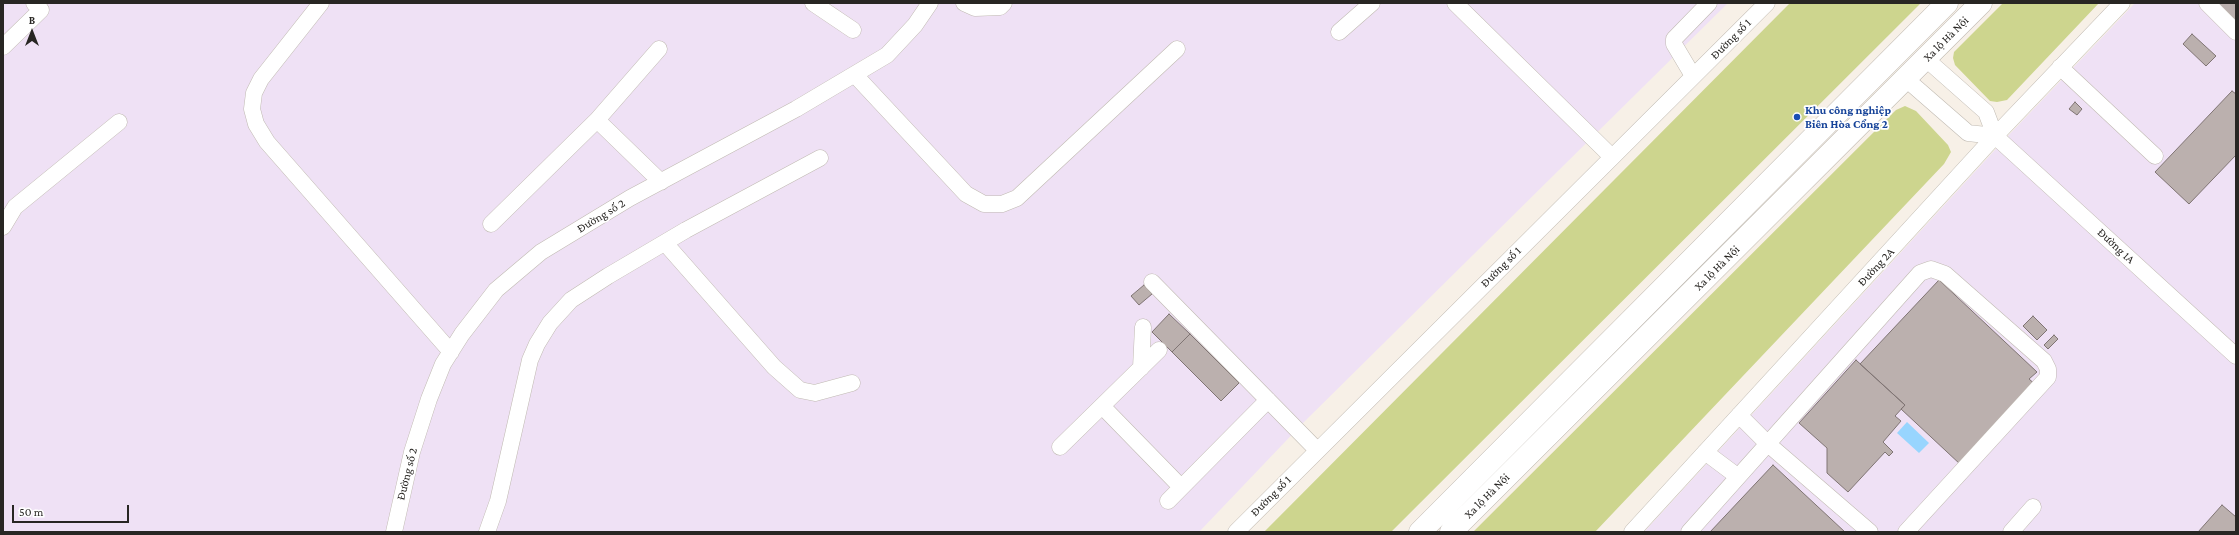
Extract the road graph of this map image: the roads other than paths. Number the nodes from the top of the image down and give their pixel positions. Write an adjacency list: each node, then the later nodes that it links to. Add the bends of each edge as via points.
1 (321, 3): 39 (street, via 261,79 254,94 252,109 256,124 267,142)
2 (812, 3): 15 (street)
3 (930, 3): 23 (street, Đường số 2, via 915,25 887,54)
4 (964, 3): 5 (street, via 975,8 1000,7)
5 (1004, 3)
6 (1372, 3): 16 (street)
7 (1455, 3): 30 (street)
8 (1709, 3): 24 (street, via 1674,39 1674,44)
9 (1767, 3): 24 (street, Đường số 1)
10 (1947, 3): 57 (highway, Xa lộ Hà Nội)
11 (1982, 3): 21 (highway, Xa lộ Hà Nội)
12 (2122, 3): 22 (street, Đường 2A)
13 (2208, 3): 17 (street)
14 (41, 5): 18 (street)
15 (853, 30)
16 (1339, 32)
17 (2236, 32)
18 (3, 47)
19 (659, 48): 26 (street)
20 (1177, 48): 23 (street, via 1017,198 1002,204 984,204 966,194)
21 (1926, 59): 25 (highway, Xa lộ Hà Nội); 28 (street, Đường 1A, via 1986,112)
22 (2060, 67): 28 (street, Đường 2A); 29 (street)
23 (855, 75): 32 (street, Đường số 2)
24 (1694, 76): 30 (street, Đường số 1)
25 (1906, 79): 28 (street, via 1968,133); 58 (highway, Xa lộ Hà Nội)
26 (597, 120): 32 (street); 33 (street)
27 (119, 122): 34 (street, via 15,207)
28 (1995, 136): 40 (street, Đường 1A); 45 (street, Đường 2A)
29 (2155, 156)
30 (1612, 157): 48 (street, Đường số 1)
31 (820, 158): 35 (street)
32 (661, 182): 39 (street, Đường số 2, via 541,252 496,290)
33 (491, 224)
34 (3, 227)
35 (664, 243): 42 (street, via 774,367 800,390 815,393); 55 (street, via 571,300 537,344 530,360 498,501)
36 (1152, 282): 43 (street)
37 (1143, 327): 41 (street)
38 (1159, 350): 41 (street)
39 (451, 352): 54 (street, Đường số 2, via 428,399 412,452)
40 (2236, 356)
41 (1141, 368): 44 (street)
42 (852, 383)
43 (1268, 400): 48 (street); 51 (street)
44 (1102, 406): 47 (street); 51 (street)
45 (1739, 415): 46 (street); 49 (street, Đường 2A)
46 (1768, 444): 50 (street); 61 (street); 62 (street, via 1920,272 1931,269 1945,274 2044,361 2048,377)
47 (1060, 447)
48 (1317, 450): 56 (street, Đường số 1)
49 (1705, 452): 50 (street); 59 (street, Đường 2A)
50 (1737, 476): 60 (street)
51 (1181, 487): 52 (street)
52 (1168, 501)
53 (2034, 507): 63 (street)
54 (394, 532)
55 (487, 532)
56 (1236, 532)
57 (1420, 532)
58 (1451, 532)
59 (1632, 532)
60 (1689, 532)
61 (1870, 532)
62 (1906, 532)
63 (2011, 532)

